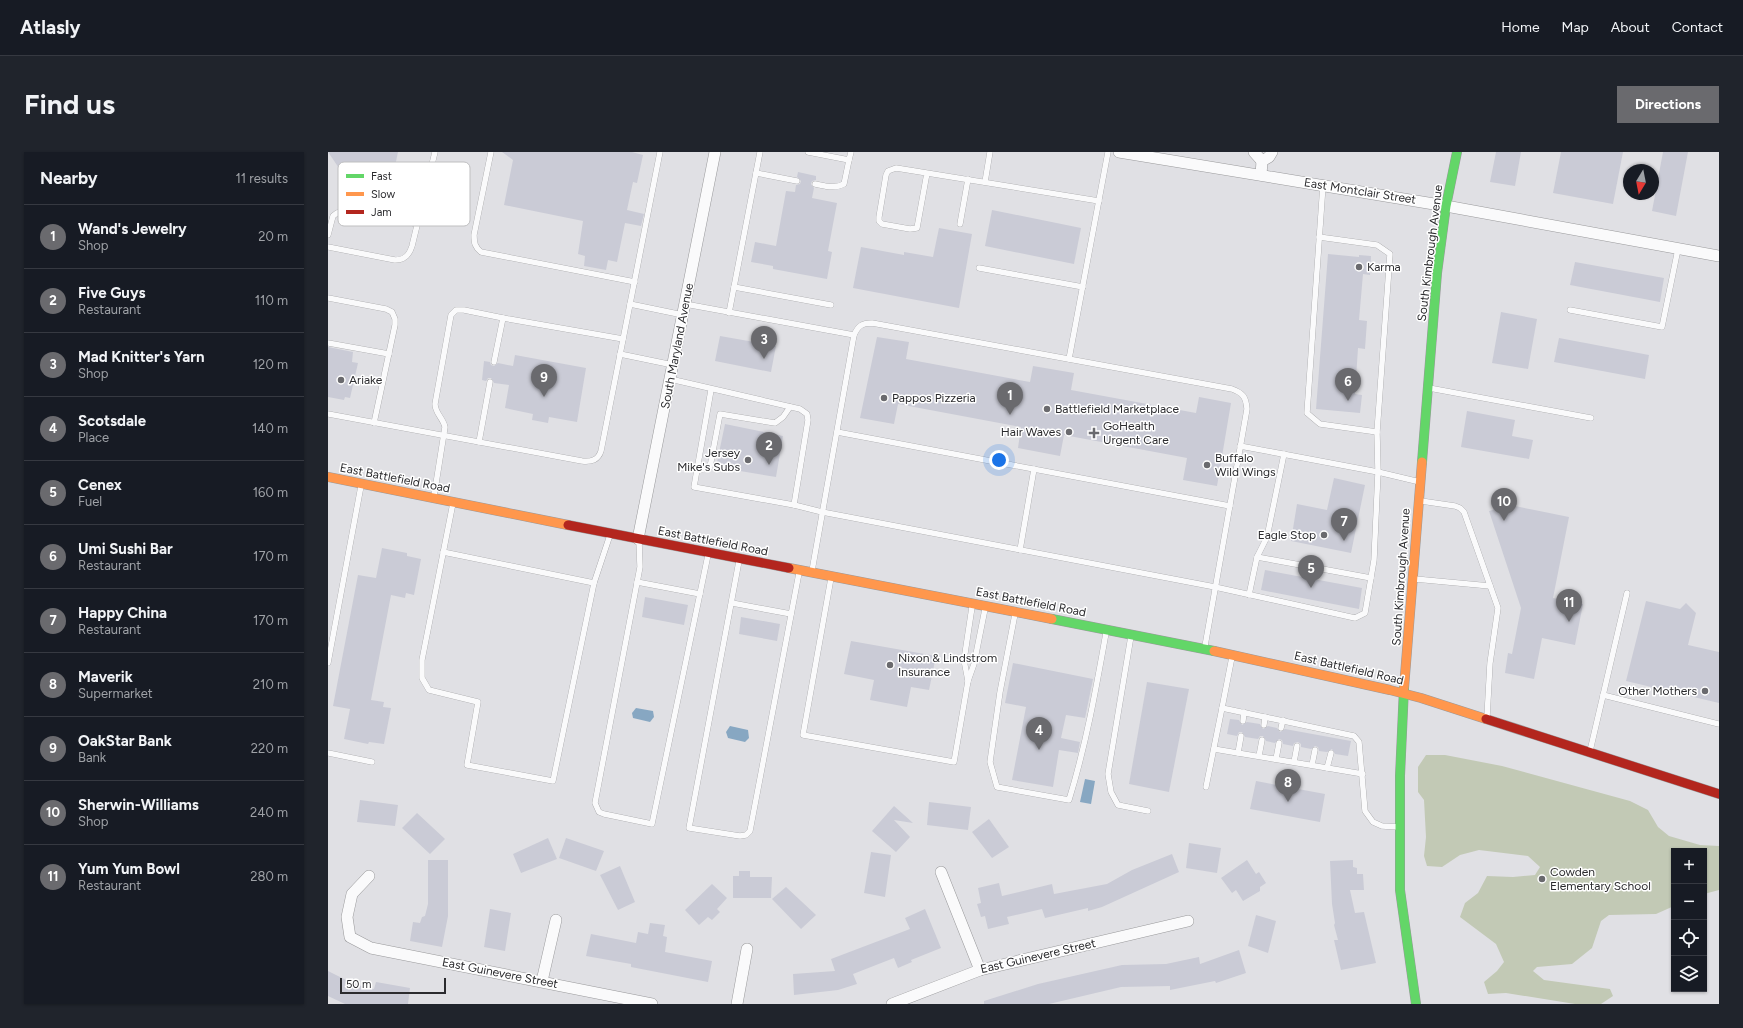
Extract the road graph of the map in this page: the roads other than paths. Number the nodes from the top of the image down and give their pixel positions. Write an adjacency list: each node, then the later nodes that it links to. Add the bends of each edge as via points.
1 (435, 152): 16 (lane)
2 (491, 152): 36 (lane, via 474,235 476,248 481,252)
3 (660, 152): 36 (lane)
4 (715, 152): 42 (street, South Maryland Avenue)
5 (760, 152): 17 (lane)
6 (808, 152): 14 (lane)
7 (851, 152): 14 (lane)
8 (990, 152): 22 (lane)
9 (1108, 152): 25 (lane)
10 (1119, 152): 19 (street, East Montclair Street)
11 (1254, 152): 15 (street)
12 (1272, 152): 15 (street)
13 (1457, 152): 26 (main road, South Kimbrough Avenue)
14 (850, 160): 23 (lane, via 844,184 833,187)
15 (1262, 161): 19 (street)
16 (432, 162)
17 (756, 173): 21 (lane); 37 (lane)
18 (927, 173): 18 (lane, via 896,168 888,171 879,217 882,224 917,228); 20 (lane)
19 (1261, 175): 24 (street, East Montclair Street)
20 (968, 179): 22 (lane); 28 (lane)
21 (797, 181)
22 (985, 182): 25 (lane)
23 (815, 184)
24 (1322, 185): 26 (street, East Montclair Street); 31 (lane)
25 (1099, 201): 38 (lane)
26 (1446, 206): 33 (street, East Montclair Street); 56 (main road, South Kimbrough Avenue)
27 (338, 213): 30 (lane, via 333,216)
28 (960, 224)
29 (417, 226): 32 (lane, via 410,253 400,260)
30 (328, 235)
31 (1319, 238): 63 (lane, via 1307,413 1320,424); 63 (lane, via 1377,245 1390,254)
32 (328, 247)
33 (1678, 249): 34 (street, East Montclair Street); 43 (lane, via 1662,327)
34 (1719, 256)
35 (979, 268): 38 (lane)
36 (635, 282): 40 (lane)
37 (734, 287): 41 (lane); 44 (lane)
38 (1083, 287): 51 (lane)
39 (328, 298): 49 (lane, via 392,312 395,325)
40 (630, 304): 42 (lane); 47 (lane)
41 (831, 305)
42 (684, 309): 44 (lane); 53 (street, South Maryland Avenue)
43 (1570, 310)
44 (730, 313): 46 (lane)
45 (502, 318): 47 (lane); 52 (lane); 64 (lane, via 464,310 456,310 451,315 434,404 435,410 444,422)
46 (854, 335): 51 (lane, via 857,328 864,323 872,323); 62 (lane)
47 (623, 339): 50 (lane)
48 (328, 343): 49 (lane)
49 (389, 354): 61 (lane)
50 (620, 354): 53 (lane); 65 (lane, via 601,451 595,460 582,462)
51 (1069, 359): 66 (lane, via 1241,392 1246,399 1247,409)
52 (494, 362)
53 (673, 365): 54 (street, South Maryland Avenue)
54 (670, 379): 57 (lane); 81 (street, South Maryland Avenue)
55 (490, 382): 65 (lane)
56 (1427, 388): 60 (lane); 72 (main road, South Kimbrough Avenue)
57 (711, 390): 58 (lane); 69 (lane)
58 (790, 407): 69 (lane, via 775,423 720,414 710,467); 77 (lane, via 807,414 808,420)
59 (328, 414): 61 (lane)
60 (1591, 418)
61 (374, 423): 64 (lane)
62 (837, 432): 68 (lane); 79 (lane)
63 (1377, 432): 70 (lane)
64 (444, 436): 65 (lane); 74 (lane)
65 (479, 442)
66 (1240, 446): 67 (lane); 78 (lane)
67 (1284, 454): 70 (lane); 85 (lane, via 1267,537)
68 (1034, 469): 78 (lane); 82 (lane)
69 (697, 472): 77 (lane, via 694,487)
70 (1378, 472): 72 (lane); 90 (lane)
71 (328, 479): 73 (main road, East Battlefield Road)
72 (1420, 482): 76 (main road, South Kimbrough Avenue)
73 (362, 484): 74 (main road, East Battlefield Road); 108 (lane)
74 (433, 498): 75 (main road, East Battlefield Road)
75 (453, 501): 80 (main road, East Battlefield Road); 83 (lane)
76 (1419, 501): 91 (main road, South Kimbrough Avenue); 94 (lane, via 1455,506 1464,512)
77 (794, 506): 79 (lane)
78 (1230, 506): 95 (lane)
79 (822, 512): 82 (lane); 88 (lane)
80 (610, 533): 81 (main road, East Battlefield Road); 93 (lane)
81 (638, 539): 84 (main road, East Battlefield Road); 92 (lane, via 640,567)
82 (1020, 550): 95 (lane)
83 (443, 552): 93 (lane); 93 (lane, via 422,660 422,678 430,690 478,702 467,765 553,781)
84 (709, 552): 86 (main road, East Battlefield Road); 97 (lane)
85 (1257, 557): 90 (lane); 98 (lane)
86 (740, 558): 87 (main road, East Battlefield Road); 99 (lane)
87 (799, 570): 88 (main road, East Battlefield Road); 103 (lane)
88 (812, 572): 89 (main road, East Battlefield Road)
89 (831, 576): 100 (main road, East Battlefield Road); 109 (lane, via 803,735 954,762)
90 (1371, 578): 98 (lane, via 1365,613 1355,618)
91 (1412, 579): 94 (lane); 110 (main road, South Kimbrough Avenue)
92 (637, 582): 97 (lane); 97 (lane, via 595,803 599,812 625,819 652,824)
93 (594, 583)
94 (1490, 586): 116 (lane, via 1498,608 1490,663)
95 (1215, 587): 98 (lane); 106 (lane)
96 (1627, 593): 111 (lane)
97 (700, 594)
98 (1249, 594)
99 (732, 603): 103 (lane); 103 (lane, via 689,828 740,836 750,831)
100 (973, 603): 101 (main road, East Battlefield Road); 109 (lane, via 964,660)
101 (986, 606): 102 (main road, East Battlefield Road); 109 (lane)
102 (1016, 611): 104 (main road, East Battlefield Road); 104 (lane, via 1000,692 990,762 996,787 1069,800 1080,766)
103 (791, 614)
104 (1107, 629): 105 (main road, East Battlefield Road)
105 (1131, 634): 106 (main road, East Battlefield Road); 146 (lane, via 1108,774 1111,792 1118,805)
106 (1204, 649): 107 (main road, East Battlefield Road)
107 (1233, 655): 110 (main road, East Battlefield Road); 112 (lane)
108 (328, 663)
109 (968, 681)
110 (1404, 693): 116 (main road, East Battlefield Road); 147 (main road, South Kimbrough Avenue)
111 (1603, 695): 119 (lane); 136 (lane)
112 (1222, 708): 113 (lane); 131 (lane)
113 (1244, 712): 114 (lane); 117 (lane)
114 (1266, 717): 115 (lane); 120 (lane)
115 (1283, 720): 118 (lane); 121 (lane)
116 (1487, 720): 136 (main road, East Battlefield Road)
117 (1243, 721)
118 (1301, 724): 122 (lane); 124 (lane)
119 (1719, 724)
120 (1264, 725)
121 (1281, 728)
122 (1319, 728): 123 (lane); 125 (lane)
123 (1335, 731): 127 (lane); 143 (lane, via 1354,736 1359,742)
124 (1299, 732)
125 (1318, 735)
126 (1241, 736): 134 (lane)
127 (1334, 738)
128 (1262, 740): 137 (lane)
129 (1278, 743): 138 (lane)
130 (1297, 746): 140 (lane)
131 (1214, 749): 134 (lane); 144 (lane)
132 (1315, 750): 141 (lane)
133 (328, 753): 139 (lane)
134 (1238, 753): 137 (lane)
135 (1331, 753): 142 (lane)
136 (1590, 753): 145 (main road, East Battlefield Road)
137 (1259, 756): 138 (lane)
138 (1276, 759): 140 (lane)
139 (372, 762)
140 (1294, 762): 141 (lane)
141 (1312, 765): 142 (lane)
142 (1327, 768): 143 (lane)
143 (1363, 774): 147 (lane, via 1365,811 1373,822 1382,826)
144 (1206, 788)
145 (1718, 791)
146 (1148, 811)
147 (1399, 827): 158 (main road, South Kimbrough Avenue, via 1400,890)
148 (941, 872): 153 (street)
149 (369, 876): 154 (street, East Guinevere Street, via 352,894 347,918 350,937 371,948)
150 (556, 920): 154 (street)
151 (1188, 921): 153 (street, East Guinevere Street)
152 (747, 949): 156 (street)
153 (980, 970): 157 (street, East Guinevere Street)
154 (542, 981): 155 (street, East Guinevere Street)
155 (652, 1004)
156 (737, 1004)
157 (892, 1004)
158 (1416, 1004)

